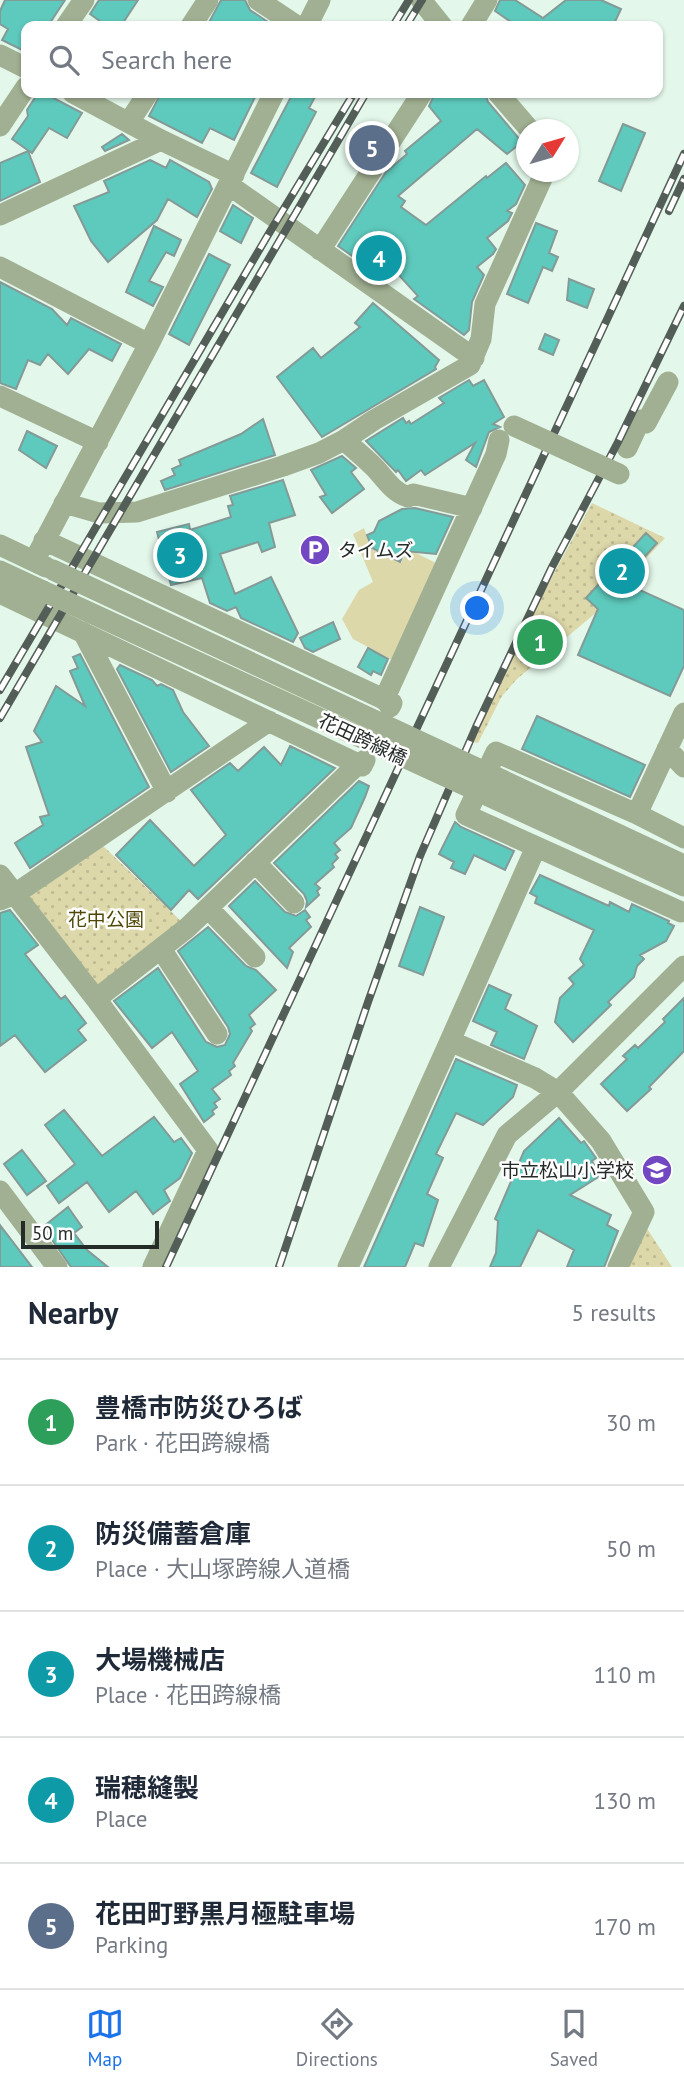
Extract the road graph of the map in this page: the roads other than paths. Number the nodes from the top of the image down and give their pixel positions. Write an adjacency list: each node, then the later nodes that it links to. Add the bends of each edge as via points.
1 (84, 0): 7 (street)
2 (208, 0): 8 (street)
3 (258, 0): 9 (street)
4 (320, 0): 10 (street)
5 (421, 0): 11 (street)
6 (487, 0): 12 (street)
7 (69, 21)
8 (194, 21)
9 (290, 21)
10 (310, 21)
11 (438, 21)
12 (474, 21)
13 (0, 55): 14 (street)
14 (21, 66)
15 (21, 94): 23 (street)
16 (83, 98): 22 (street)
17 (145, 98): 22 (street)
18 (272, 98): 25 (street)
19 (419, 98): 28 (street)
20 (502, 98): 21 (street)
21 (520, 119)
22 (129, 122): 24 (street)
23 (0, 126)
24 (162, 140): 25 (street); 27 (street)
25 (232, 180): 28 (street); 30 (street)
26 (540, 182): 31 (street, via 485,304)
27 (0, 215)
28 (320, 250): 31 (street)
29 (0, 267): 30 (street)
30 (149, 344): 35 (street)
31 (474, 358): 34 (street, via 470,365)
32 (668, 382): 36 (street, via 646,423 640,420)
33 (0, 396): 35 (street)
34 (344, 440): 38 (street, via 283,466 136,512 99,513); 39 (street, via 402,495)
35 (98, 442): 38 (street)
36 (627, 448)
37 (619, 474): 39 (street, bridge, via 507,433)
38 (64, 503): 40 (street)
39 (472, 509): 40 (street, via 387,703)
40 (44, 540): 42 (street)
41 (0, 545): 42 (street, 花田跨線橋)
42 (43, 566): 55 (street, 花田跨線橋, bridge)
43 (0, 571): 57 (street, 花田跨線橋, bridge)
44 (0, 593): 45 (street)
45 (83, 632): 47 (street); 50 (street)
46 (684, 713): 48 (street)
47 (269, 720): 50 (street); 54 (street, via 362,762)
48 (667, 749): 49 (street); 51 (street)
49 (684, 767)
50 (167, 792): 58 (street)
51 (637, 814): 52 (street); 53 (street, via 496,752 466,815)
52 (684, 838)
53 (536, 847): 61 (street); 67 (street)
54 (255, 862): 59 (street); 60 (street)
55 (684, 864)
56 (0, 875): 58 (street)
57 (684, 886)
58 (8, 897): 65 (street)
59 (295, 904)
60 (208, 908): 62 (street); 63 (street)
61 (681, 912)
62 (161, 948): 65 (street); 66 (street)
63 (255, 957)
64 (684, 966): 68 (street)
65 (96, 999): 71 (street, via 208,1150)
66 (217, 1034)
67 (450, 1041): 68 (street); 72 (street)
68 (558, 1092): 73 (street, via 507,1135); 74 (street, via 601,1141 644,1212)
69 (0, 1191): 70 (street)
70 (57, 1267)
71 (153, 1267)
72 (348, 1267)
73 (439, 1267)
74 (618, 1267)

